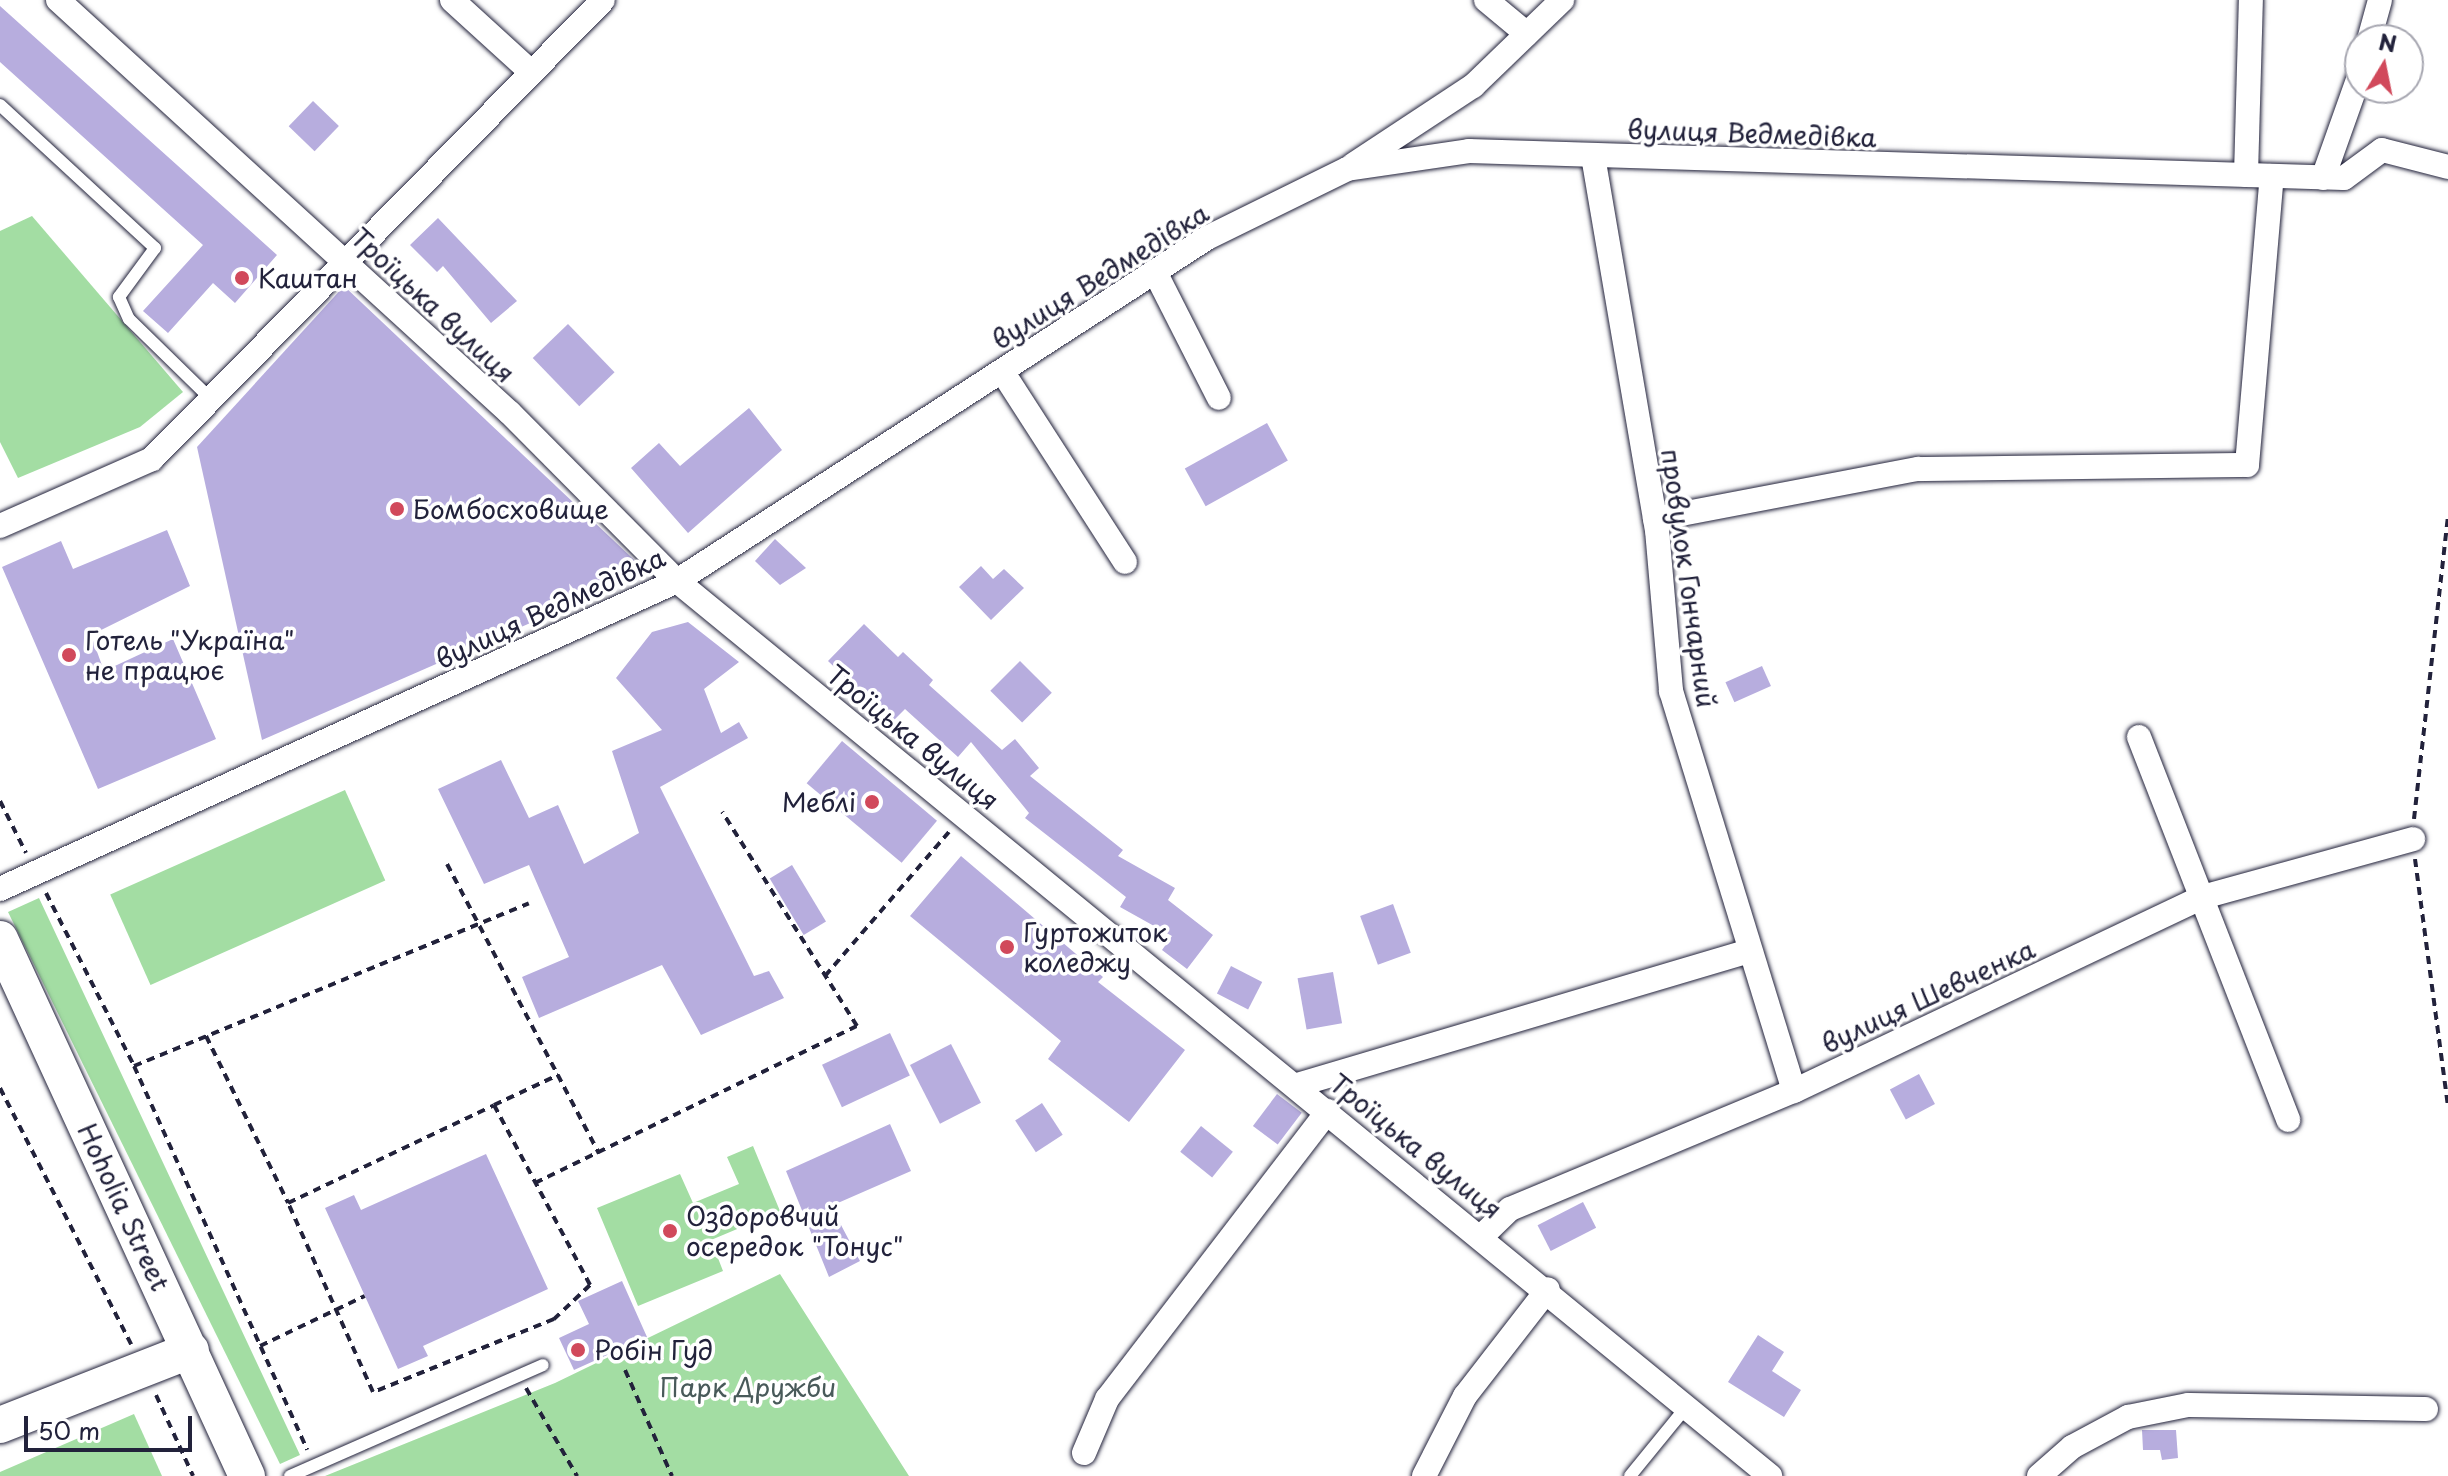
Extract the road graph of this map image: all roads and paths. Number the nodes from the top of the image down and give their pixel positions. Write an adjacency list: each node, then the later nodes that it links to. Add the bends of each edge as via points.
1 (58, 0): 19 (street, Троїцька вулиця)
2 (452, 0): 10 (street)
3 (603, 0): 10 (street)
4 (1486, 0): 9 (street)
5 (1562, 0): 9 (street)
6 (2251, 0): 16 (street)
7 (2380, 0): 8 (street)
8 (2373, 24)
9 (1527, 34): 15 (street, via 1473,86)
10 (531, 72): 19 (street)
11 (2352, 104): 18 (street)
12 (0, 105): 22 (lane, via 155,248 119,297 129,319)
13 (1593, 156): 15 (street, вулиця Ведмедівка, via 1469,151); 16 (street, вулиця Ведмедівка); 25 (street, провулок Гончарний)
14 (2448, 167): 18 (street, via 2382,150)
15 (1347, 169): 20 (street, вулиця Ведмедівка, via 1207,238)
16 (2246, 175): 17 (street, вулиця Ведмедівка)
17 (2272, 176): 18 (street, вулиця Ведмедівка); 25 (street, via 2247,465 1918,469)
18 (2334, 178)
19 (343, 259): 22 (street); 28 (street, Троїцька вулиця, via 510,413)
20 (1155, 272): 21 (street, вулиця Ведмедівка); 23 (street)
21 (1002, 371): 27 (street); 28 (street, вулиця Ведмедівка)
22 (210, 398): 26 (street, via 152,459)
23 (1219, 398)
24 (2448, 515): 33 (path, via 2416,759)
25 (1655, 519): 41 (street, провулок Гончарний, via 1671,691)
26 (0, 526)
27 (1125, 562)
28 (677, 581): 35 (street, вулиця Ведмедівка); 46 (street, Троїцька вулиця)
29 (2139, 737): 37 (street)
30 (0, 801): 35 (path)
31 (722, 812): 42 (path)
32 (951, 830): 42 (path)
33 (2413, 839): 37 (street, вулиця Шевченка); 50 (path)
34 (447, 864): 39 (path)
35 (36, 873): 36 (street, вулиця Ведмедівка); 44 (path)
36 (0, 889)
37 (2203, 897): 48 (street, вулиця Шевченка); 52 (street)
38 (529, 903): 39 (path)
39 (478, 922): 43 (path); 45 (path)
40 (0, 939): 61 (street, Hoholia Street)
41 (1750, 951): 46 (street); 48 (street, провулок Гончарний)
42 (825, 976): 53 (path, via 857,1026)
43 (206, 1036): 44 (path); 55 (path)
44 (134, 1066): 60 (path)
45 (558, 1075): 49 (path); 53 (path)
46 (1297, 1085): 51 (street, Троїцька вулиця)
47 (0, 1088): 63 (path)
48 (1794, 1091): 56 (street, вулиця Шевченка, via 1510,1209)
49 (494, 1105): 54 (path); 55 (path)
50 (2448, 1107)
51 (1328, 1111): 56 (street, Троїцька вулиця); 69 (street, via 1107,1399)
52 (2288, 1120)
53 (599, 1153): 54 (path)
54 (535, 1183): 59 (path, via 590,1285 554,1319 373,1392)
55 (288, 1203): 59 (path)
56 (1482, 1236): 57 (street, Троїцька вулиця)
57 (1548, 1289): 66 (street, Троїцька вулиця); 76 (street, via 1465,1396)
58 (365, 1296): 59 (path)
59 (336, 1310): 60 (path)
60 (260, 1346): 70 (path)
61 (191, 1350): 63 (street); 72 (street, Hoholia Street)
62 (543, 1365): 65 (lane)
63 (144, 1369): 68 (street); 71 (path)
64 (625, 1370): 75 (path)
65 (519, 1375): 70 (lane); 74 (path)
66 (1687, 1406): 77 (lane); 78 (street, Троїцька вулиця)
67 (2426, 1409): 79 (street, via 2188,1405 2128,1417 2072,1447)
68 (0, 1425)
69 (1084, 1453)
70 (315, 1467): 73 (lane)
71 (193, 1476)
72 (247, 1476)
73 (290, 1476)
74 (577, 1476)
75 (672, 1476)
76 (1424, 1476)
77 (1630, 1476)
78 (1770, 1476)
79 (2039, 1476)

